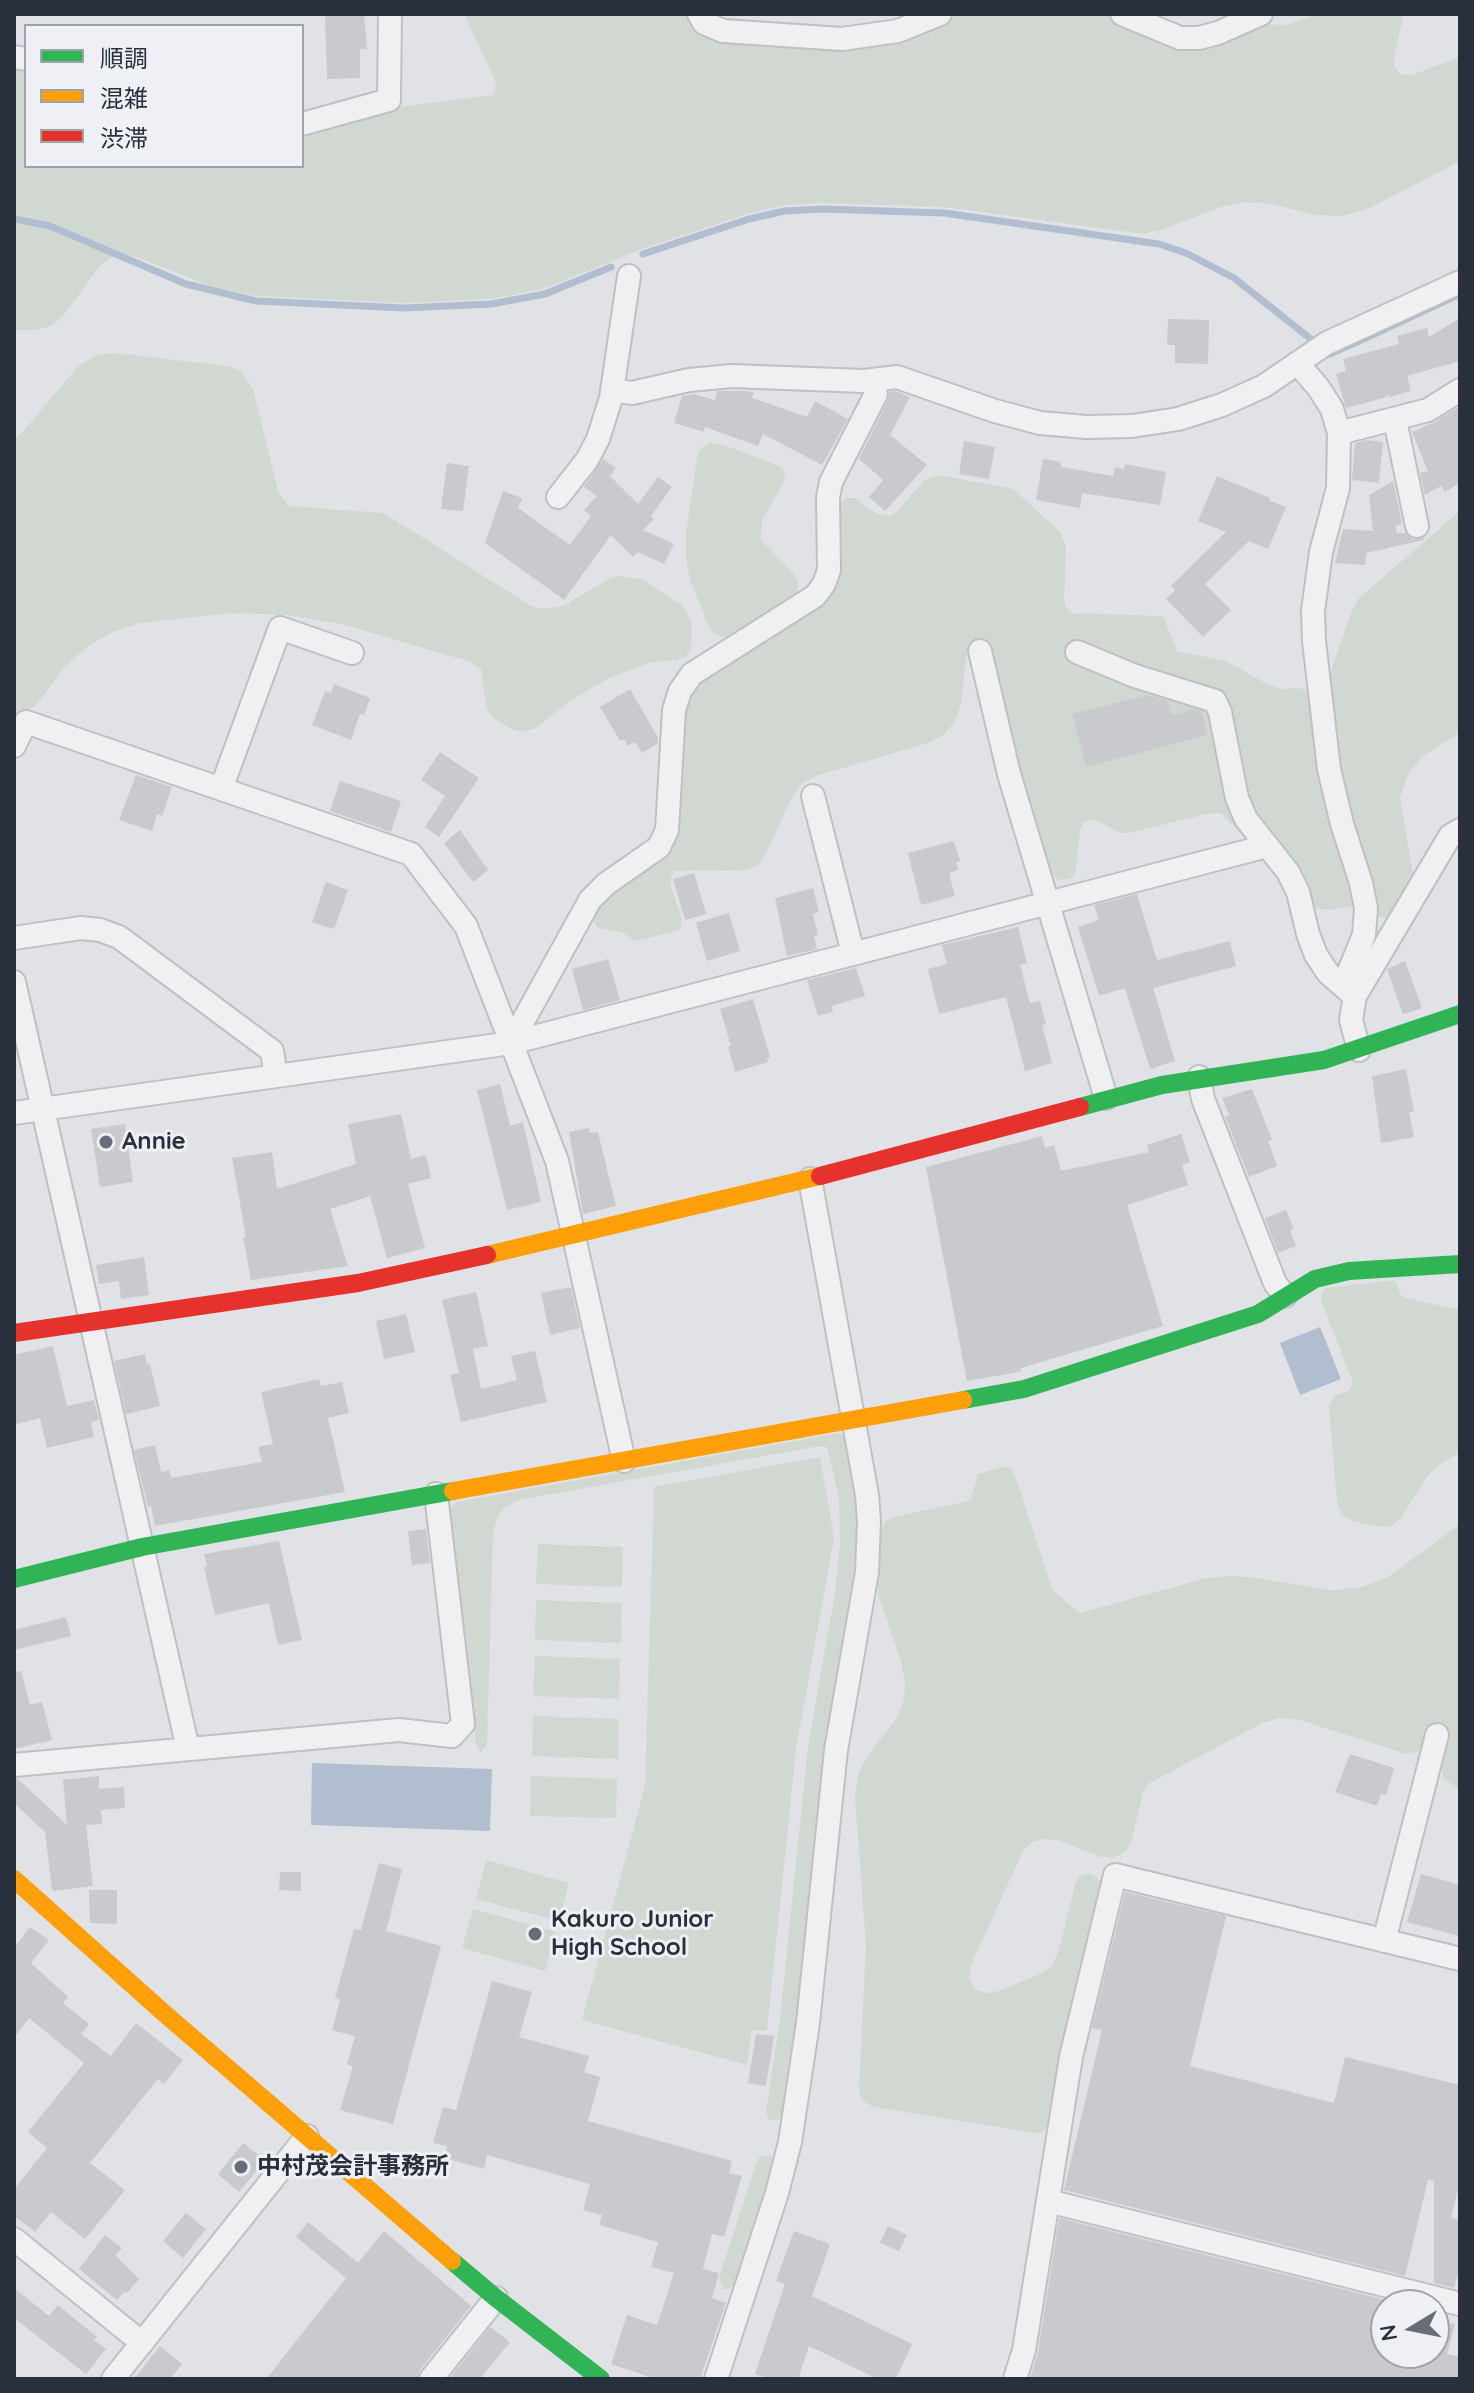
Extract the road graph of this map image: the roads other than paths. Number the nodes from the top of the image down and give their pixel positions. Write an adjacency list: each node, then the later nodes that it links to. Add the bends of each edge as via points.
1 (390, 14): 6 (street, via 389,100)
2 (699, 14): 3 (street, via 704,23 723,31 842,39 898,31)
3 (940, 14)
4 (1122, 14): 5 (street, via 1180,38 1218,33)
5 (1261, 14)
6 (304, 123)
7 (629, 276): 11 (street)
8 (1460, 282): 9 (street)
9 (1313, 353): 10 (street, via 1264,386 1222,405 1132,426 1040,423 897,377); 14 (street, via 1318,387)
10 (874, 380): 11 (street, via 732,376 632,393); 31 (street, via 876,394 831,482 829,570 824,584 815,596 692,674 680,691 674,710 667,830 659,847 590,900)
11 (612, 390): 15 (street, via 598,439)
12 (1460, 390): 13 (street, via 1428,410)
13 (1395, 420): 14 (street); 16 (street)
14 (1339, 433): 29 (street, via 1338,488 1313,611 1329,769 1366,908)
15 (558, 497)
16 (1417, 526)
17 (980, 651): 25 (street)
18 (1077, 652): 24 (street, via 1215,701 1237,798)
19 (352, 653): 21 (street, via 280,628)
20 (14, 746): 21 (street, via 26,722)
21 (221, 789): 31 (street, via 411,854 466,926)
22 (813, 796): 27 (street)
23 (1460, 830): 29 (street, via 1450,836)
24 (1267, 846): 25 (street); 29 (street, via 1298,892 1316,955)
25 (1047, 902): 27 (street); 35 (street)
26 (14, 938): 33 (street, via 81,928 119,937 272,1051)
27 (853, 953): 31 (street)
28 (14, 982): 36 (street)
29 (1349, 991): 32 (street)
30 (1460, 1014): 32 (street)
31 (511, 1043): 33 (street); 39 (street, via 557,1161)
32 (1359, 1050): 34 (street, via 1324,1060)
33 (276, 1076): 36 (street)
34 (1199, 1077): 35 (street); 41 (street, via 1208,1113 1275,1283)
35 (1106, 1098): 38 (street)
36 (43, 1109): 37 (street); 42 (street)
37 (14, 1113)
38 (810, 1179): 39 (street); 44 (street)
39 (574, 1235): 42 (street, via 358,1283); 45 (street)
40 (1460, 1264): 41 (street, via 1331,1275)
41 (1285, 1296): 44 (street, via 1258,1314 1024,1389)
42 (91, 1322): 43 (street); 47 (street)
43 (14, 1333)
44 (854, 1419): 45 (street); 64 (street, via 869,1546 836,1750 808,2023 785,2167)
45 (624, 1461): 46 (street)
46 (436, 1494): 47 (street); 50 (street, via 463,1724 452,1736 399,1730)
47 (142, 1547): 48 (street); 50 (street)
48 (14, 1579)
49 (1437, 1735): 53 (street)
50 (188, 1749): 51 (street)
51 (14, 1765)
52 (14, 1879): 55 (street)
53 (1384, 1941): 54 (street); 56 (street, via 1115,1875 1071,2057)
54 (1460, 1959)
55 (307, 2136): 58 (street); 60 (street)
56 (1048, 2201): 59 (street); 65 (street)
57 (14, 2239): 60 (street)
58 (496, 2298): 62 (street); 63 (street)
59 (1460, 2304)
60 (142, 2343): 61 (street)
61 (113, 2379)
62 (431, 2379)
63 (601, 2379)
64 (716, 2379)
65 (1015, 2379)

